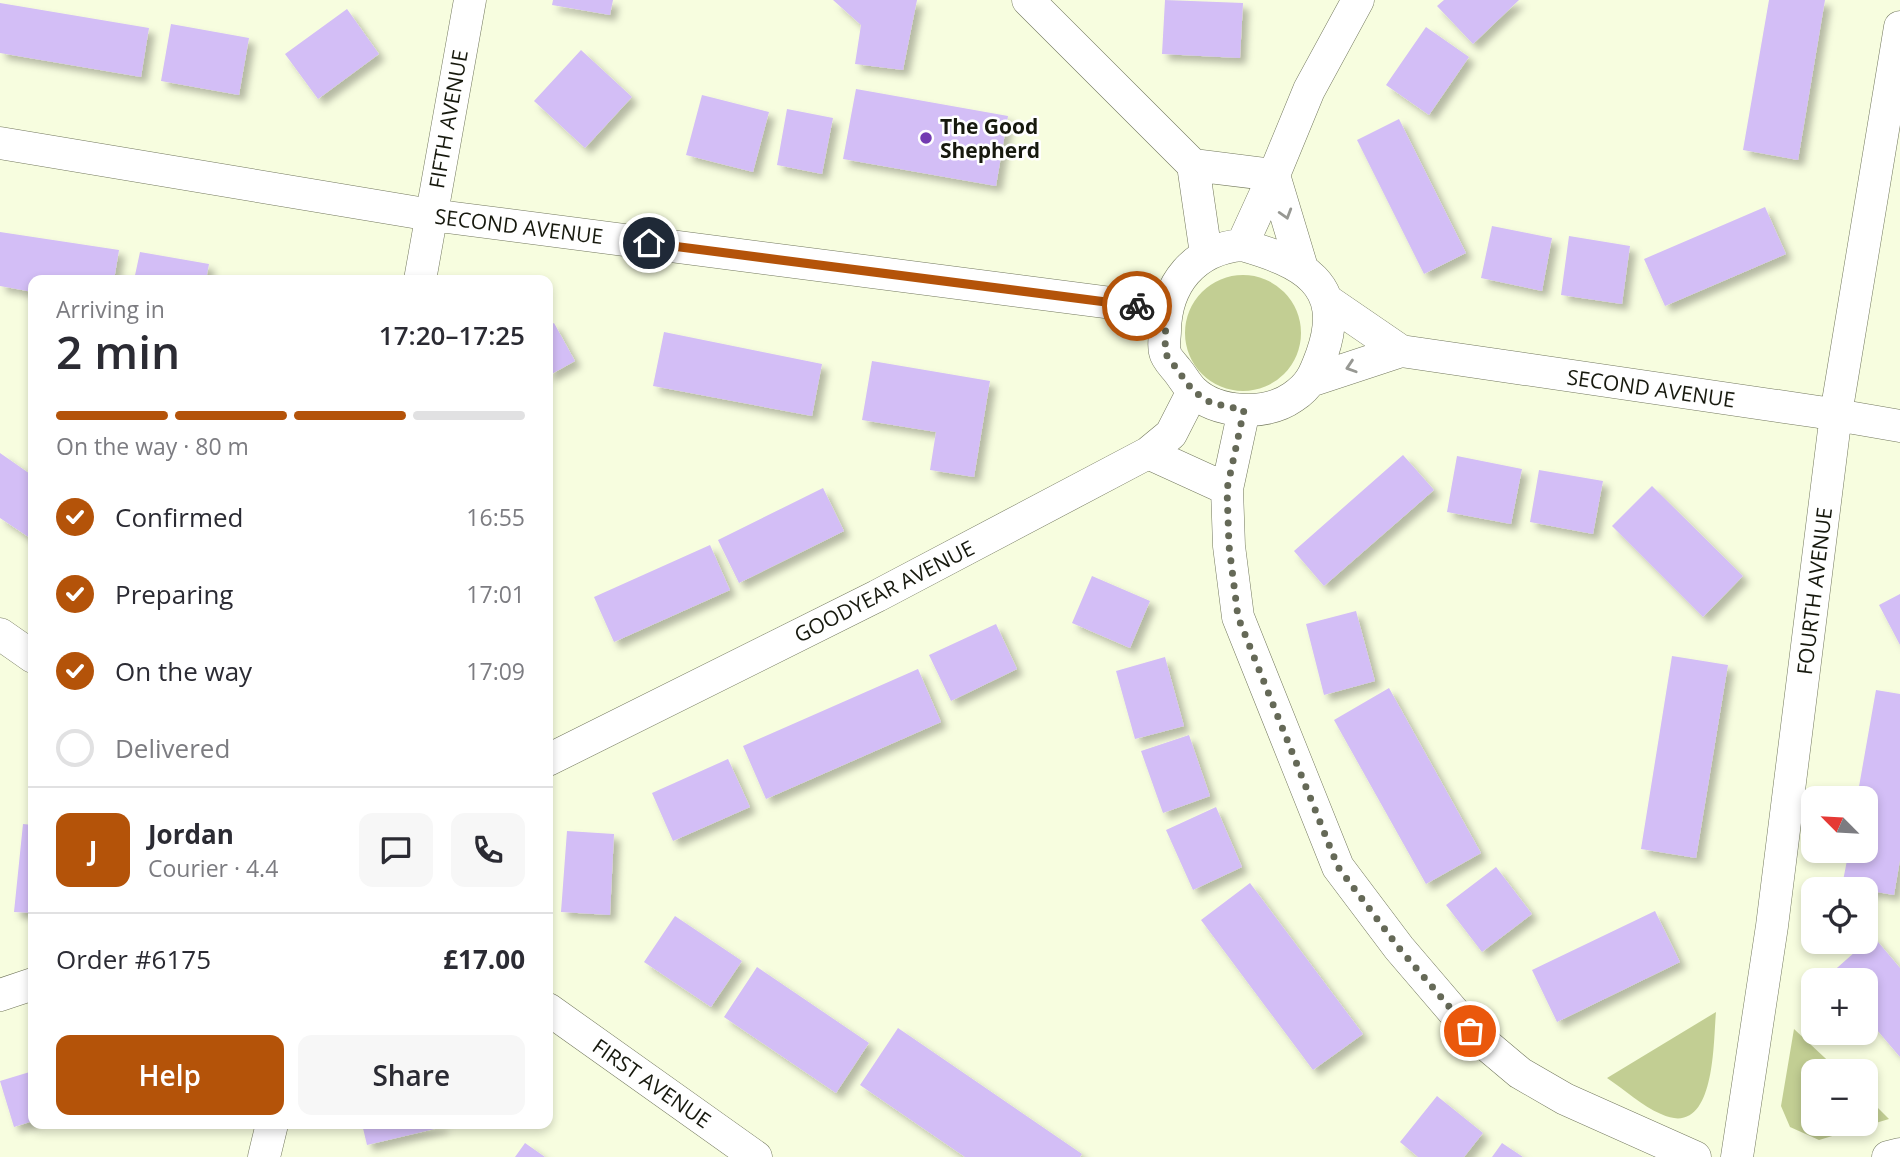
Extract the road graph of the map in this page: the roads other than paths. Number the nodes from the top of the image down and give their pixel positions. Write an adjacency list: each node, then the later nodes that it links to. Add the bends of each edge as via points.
1 (470, 0): 8 (street, FIFTH AVENUE)
2 (1028, 0): 6 (street)
3 (1358, 0): 7 (street, via 1309,90)
4 (1900, 27): 19 (street, FOURTH AVENUE)
5 (0, 143): 8 (street, SECOND AVENUE)
6 (1193, 165): 7 (street); 10 (street)
7 (1274, 175): 9 (street); 11 (street, one-way to 11)
8 (431, 215): 12 (street, FIFTH AVENUE); 14 (street, SECOND AVENUE)
9 (1242, 245): 10 (street); 11 (street, via 1278,255)
10 (1206, 254): 14 (street, via 1181,276)
11 (1302, 268): 13 (street)
12 (421, 275)
13 (1328, 301): 15 (street, SECOND AVENUE); 16 (street, via 1326,341)
14 (1166, 310): 17 (street, via 1165,353)
15 (1401, 351): 16 (street, SECOND AVENUE, one-way to 16); 19 (street, SECOND AVENUE)
16 (1313, 380): 18 (street, via 1292,399)
17 (1193, 391): 18 (street, via 1211,403); 21 (street, GOODYEAR AVENUE, via 1171,435)
18 (1244, 410): 22 (street)
19 (1836, 414): 20 (street, SECOND AVENUE); 34 (street, FOURTH AVENUE, via 1772,926)
20 (1900, 426)
21 (1148, 453): 22 (street); 25 (street, GOODYEAR AVENUE, via 877,596)
22 (1227, 489): 33 (street, via 1238,617 1338,867 1470,1031 1520,1073 1564,1099)
23 (0, 634): 24 (street)
24 (28, 654)
25 (553, 758)
26 (28, 986): 27 (street)
27 (0, 995)
28 (553, 1013): 32 (street, FIRST AVENUE)
29 (271, 1129): 31 (street)
30 (1900, 1154): 35 (street)
31 (264, 1157)
32 (756, 1157)
33 (1695, 1157)
34 (1737, 1157)
35 (1888, 1157)

